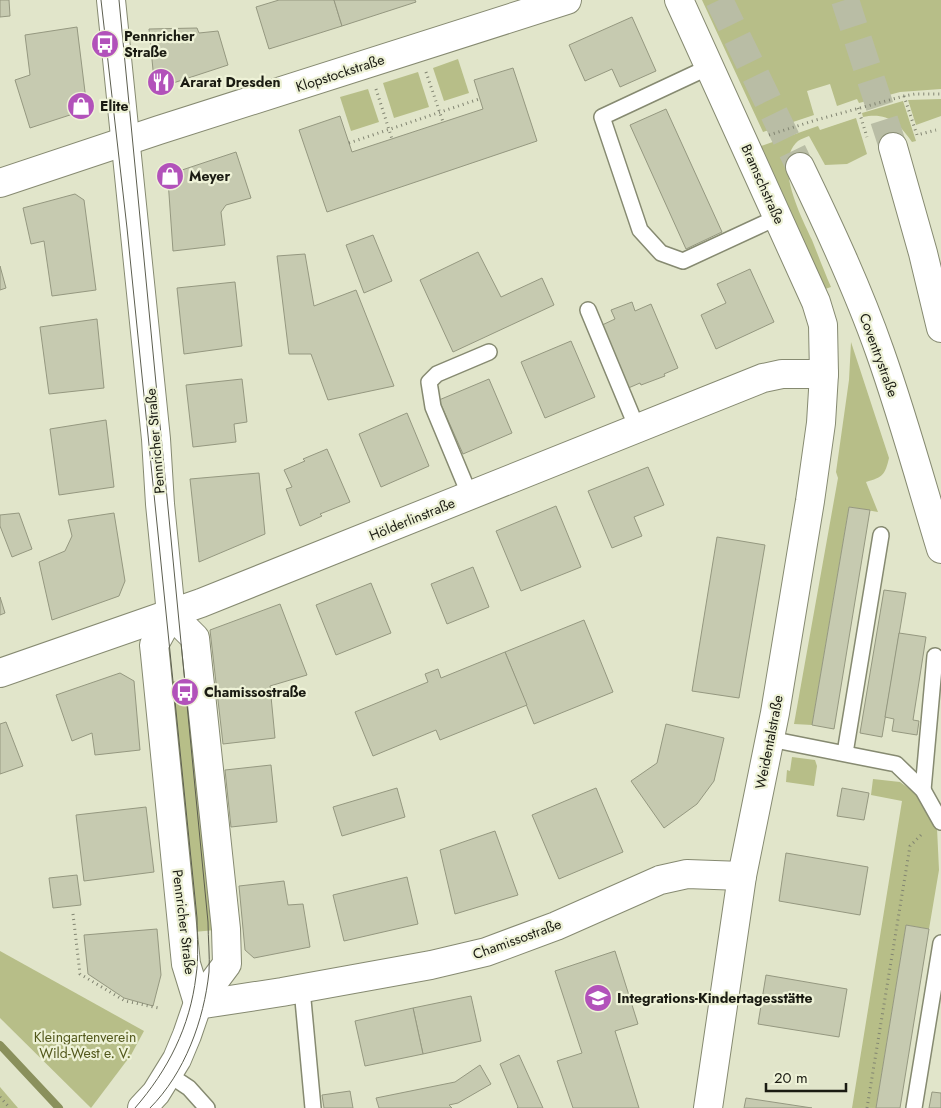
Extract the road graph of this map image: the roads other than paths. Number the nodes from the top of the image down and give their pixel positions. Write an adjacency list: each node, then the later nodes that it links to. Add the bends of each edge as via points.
1 (110, 0): 5 (street, Pennricher Straße)
2 (567, 0): 5 (street, Klopstockstraße)
3 (679, 0): 4 (street, Bramschstraße)
4 (710, 67): 9 (street, Bramschstraße); 9 (lane, via 602,117 640,230 660,253 683,261)
5 (125, 142): 8 (street, Klopstockstraße); 18 (street, Pennricher Straße)
6 (893, 147): 11 (street)
7 (800, 167): 17 (street, Coventrystraße, via 841,254 880,351)
8 (0, 184)
9 (778, 217): 13 (street, Bramschstraße, via 816,302 823,326)
10 (588, 310): 14 (lane)
11 (941, 328)
12 (489, 352): 15 (lane, via 437,374 429,382 433,407)
13 (824, 374): 14 (street, Hölderlinstraße, via 782,374 763,378); 21 (street, Weidentalstraße, via 810,501)
14 (637, 428): 15 (street, Hölderlinstraße)
15 (470, 496): 18 (street, Hölderlinstraße)
16 (881, 535): 22 (lane)
17 (941, 549)
18 (171, 614): 20 (street, Hölderlinstraße); 28 (street, Pennricher Straße, via 154,645 186,964); 28 (street, Pennricher Straße, via 195,638 226,929 227,964)
19 (935, 656): 23 (lane)
20 (0, 673)
21 (770, 739): 22 (lane); 25 (street, Weidentalstraße)
22 (845, 753): 23 (lane, via 896,764)
23 (923, 790): 24 (lane)
24 (940, 819)
25 (742, 876): 27 (street, Chamissostraße, via 687,874 660,880 556,926 486,952); 33 (street, Weidentalstraße)
26 (941, 943): 34 (lane)
27 (302, 988): 28 (street, Chamissostraße); 32 (lane)
28 (198, 1003): 29 (street)
29 (168, 1074): 30 (street); 31 (lane, via 188,1088)
30 (142, 1108)
31 (207, 1108)
32 (313, 1108)
33 (708, 1108)
34 (914, 1108)

